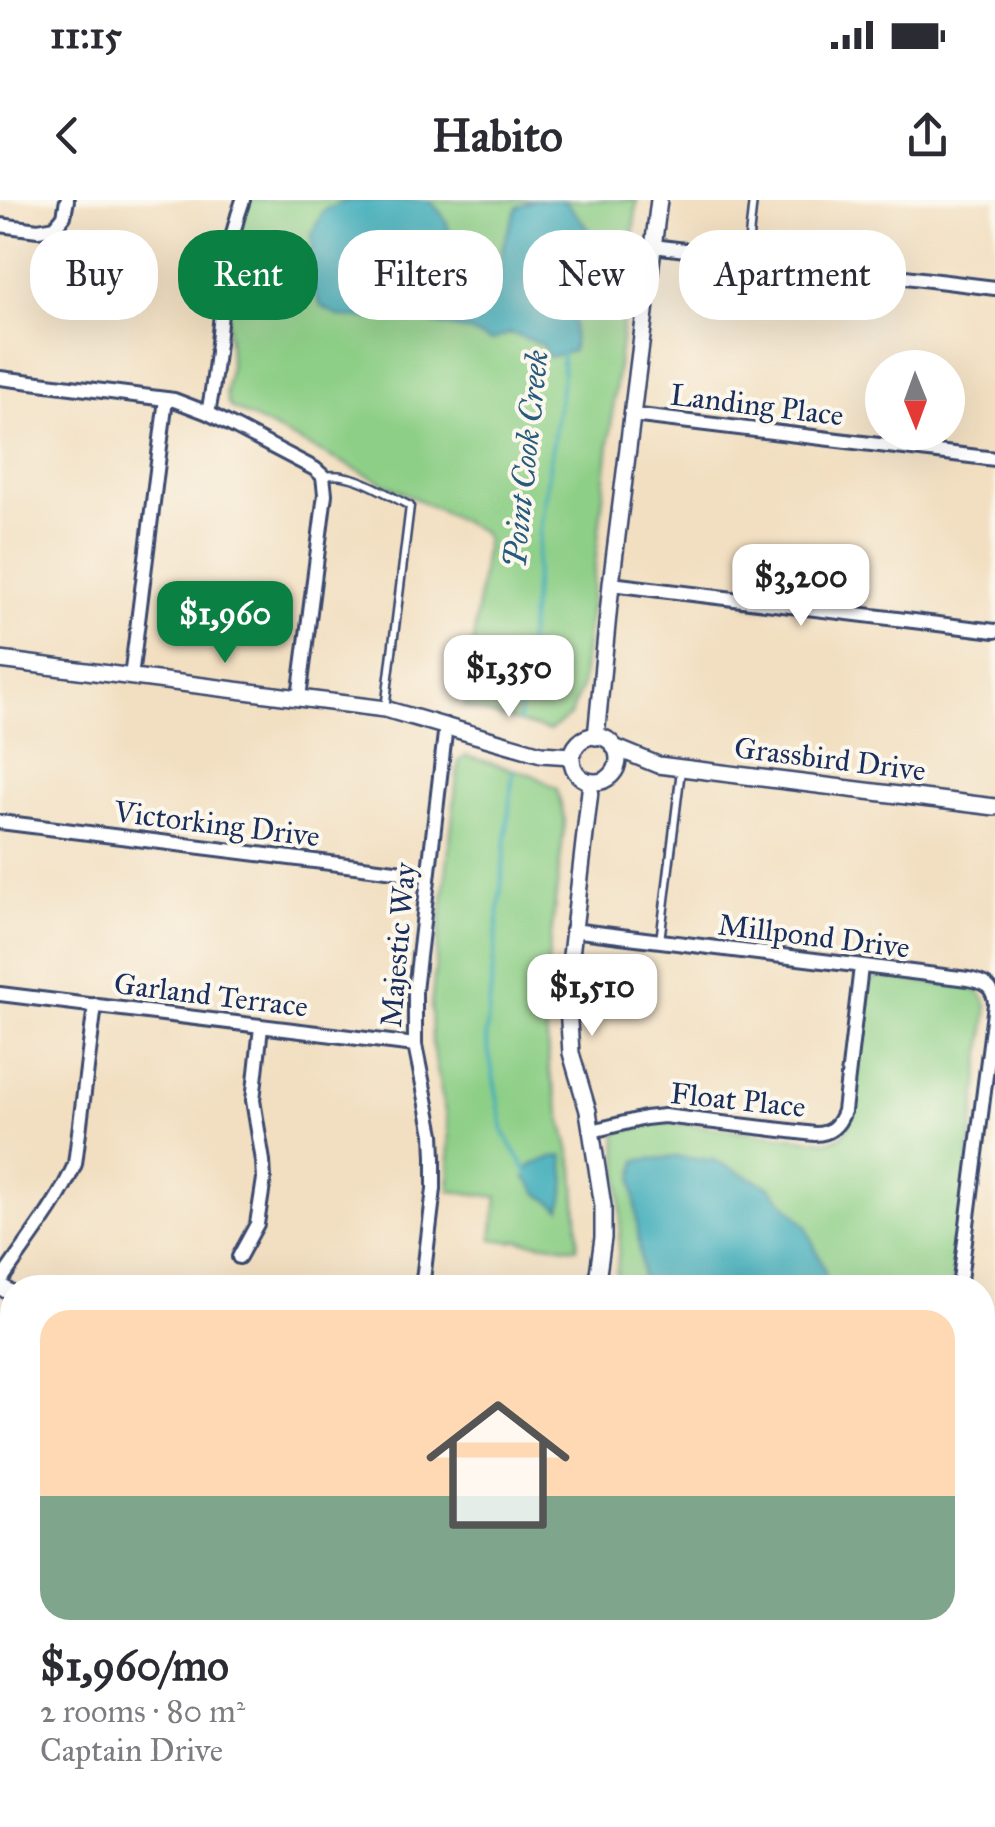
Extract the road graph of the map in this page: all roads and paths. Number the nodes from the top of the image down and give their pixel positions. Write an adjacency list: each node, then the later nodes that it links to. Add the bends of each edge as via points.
1 (66, 200): 5 (street, via 55,228)
2 (243, 200): 13 (street, via 228,254)
3 (659, 200): 6 (street)
4 (753, 200): 7 (lane)
5 (0, 225)
6 (656, 230)
7 (749, 230)
8 (906, 277): 9 (street)
9 (995, 288)
10 (644, 320): 14 (street)
11 (0, 378): 12 (street)
12 (166, 399): 13 (street); 20 (street)
13 (208, 413): 16 (street)
14 (632, 415): 15 (street, Landing Place); 17 (street)
15 (995, 460)
16 (323, 476): 21 (street); 22 (lane, via 353,478 410,506)
17 (612, 584): 18 (street); 24 (street)
18 (995, 631)
19 (0, 660): 20 (street)
20 (131, 677): 21 (street)
21 (300, 698): 22 (street)
22 (385, 709): 23 (street)
23 (446, 725): 26 (street, via 541,754); 33 (street, Majestic Way)
24 (596, 736): 25 (street); 26 (street, via 583,740)
25 (614, 748): 27 (street, Grassbird Drive); 29 (street)
26 (572, 756): 30 (street, via 577,772)
27 (658, 765): 28 (street, Grassbird Drive); 29 (street, Grassbird Drive)
28 (682, 768): 31 (street, Grassbird Drive); 35 (lane)
29 (614, 772): 30 (street)
30 (591, 782): 34 (street)
31 (995, 807)
32 (0, 822): 33 (street, Victorking Drive)
33 (428, 876): 41 (street, Majestic Way)
34 (572, 930): 35 (street, Millpond Drive); 42 (street, via 568,1033)
35 (660, 942): 36 (street, Millpond Drive)
36 (862, 967): 37 (street, Millpond Drive); 42 (street, Float Place, via 844,1111 829,1131 664,1116)
37 (992, 984): 47 (street, Millpond Drive, via 995,1004)
38 (0, 994): 39 (street, Garland Terrace)
39 (95, 1006): 40 (street, Garland Terrace); 44 (street, via 75,1164)
40 (261, 1027): 41 (street, Garland Terrace); 43 (street, via 253,1100 264,1178 256,1224)
41 (415, 1045): 45 (street, Majestic Way, via 434,1174)
42 (592, 1131): 46 (street, via 603,1206)
43 (239, 1257)
44 (6, 1275)
45 (423, 1275)
46 (598, 1275)
47 (961, 1275)

